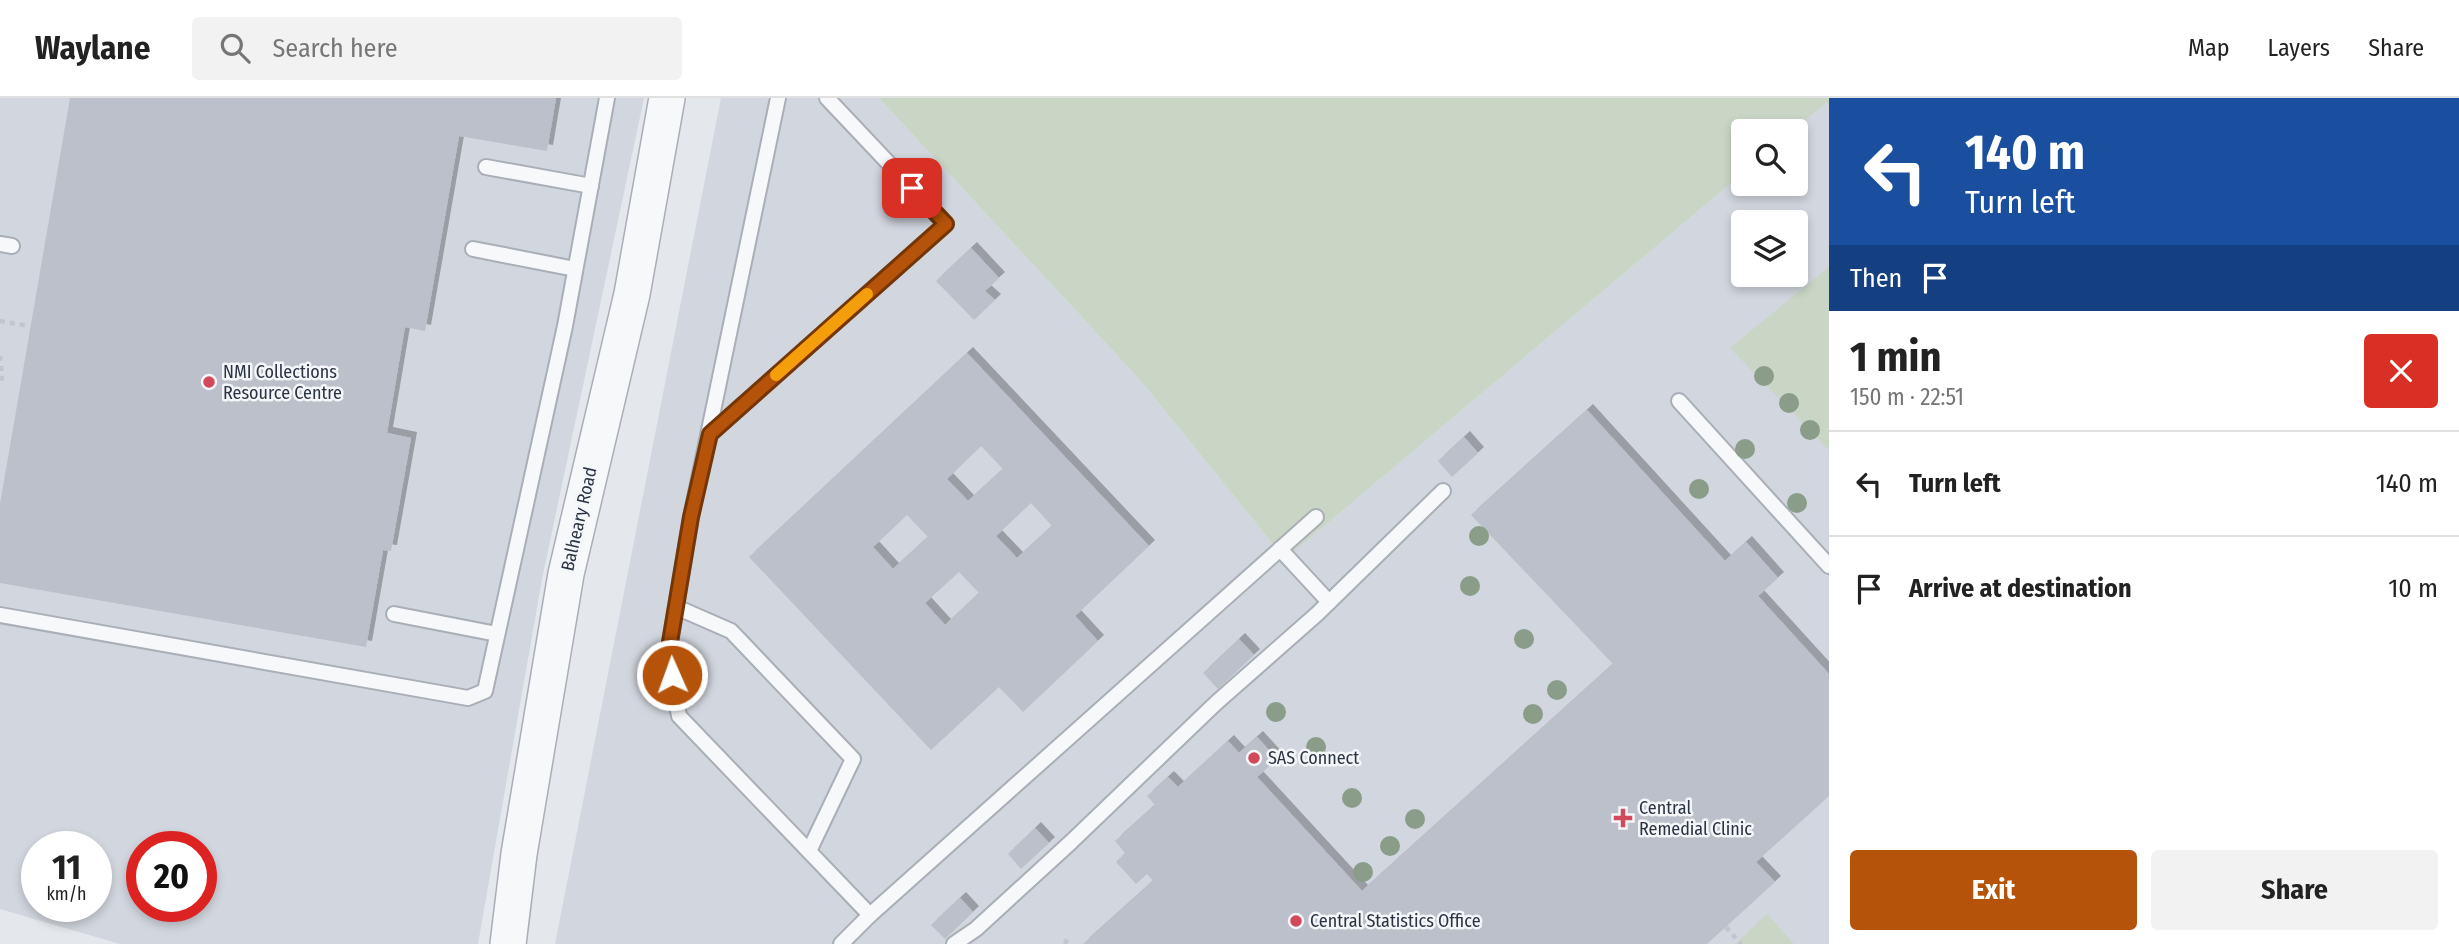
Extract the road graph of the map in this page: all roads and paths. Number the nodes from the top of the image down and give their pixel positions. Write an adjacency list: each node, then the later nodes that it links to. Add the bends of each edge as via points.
1 (607, 98): 6 (lane)
2 (667, 98): 28 (street, Balheary Road, via 632,294 566,574)
3 (778, 98): 14 (lane)
4 (827, 98): 14 (lane, via 946,224)
5 (486, 167): 6 (lane)
6 (590, 186): 8 (lane)
7 (473, 249): 8 (lane)
8 (575, 270): 23 (lane)
9 (0, 321): 10 (path)
10 (29, 326)
11 (0, 356): 12 (path)
12 (0, 386)
13 (1679, 401): 18 (lane)
14 (710, 434): 20 (lane)
15 (1443, 491): 19 (lane)
16 (1316, 517): 17 (lane)
17 (1280, 549): 19 (lane); 25 (lane)
18 (1829, 566)
19 (1329, 602): 30 (lane, via 976,929)
20 (676, 607): 24 (lane, via 668,654 679,716); 24 (lane, via 732,631 853,759)
21 (394, 614): 23 (lane)
22 (0, 615): 23 (lane, via 468,698 485,691)
23 (497, 634)
24 (809, 851): 25 (lane)
25 (870, 915): 29 (lane)
26 (1726, 926): 32 (path)
27 (1069, 935): 31 (path)
28 (508, 944)
29 (841, 944)
30 (954, 944)
31 (1065, 944)
32 (1741, 944)

